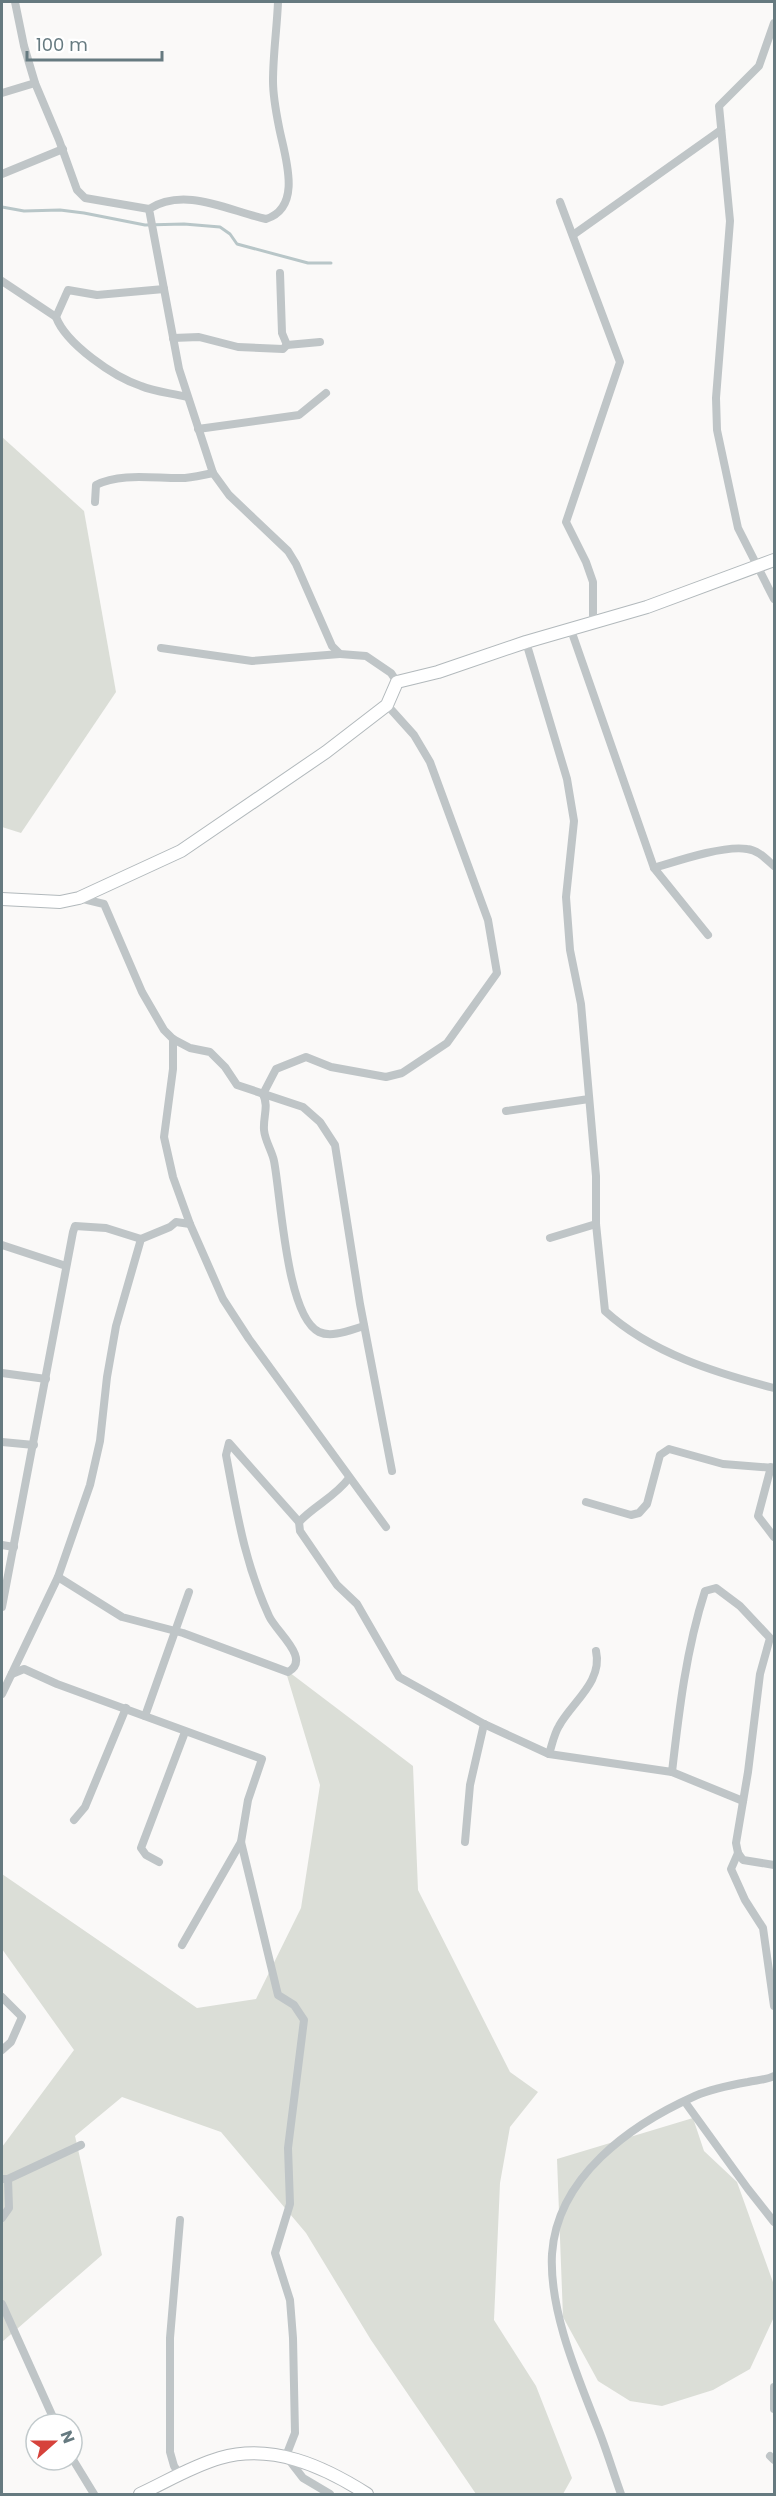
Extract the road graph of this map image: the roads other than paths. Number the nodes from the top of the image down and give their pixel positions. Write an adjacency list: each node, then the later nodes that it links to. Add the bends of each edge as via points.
1 (15, 2): 4 (street)
2 (278, 2): 10 (street, via 273,82 289,172 282,209 266,219 196,200 173,199)
3 (774, 23): 6 (street, via 759,66 719,106)
4 (35, 83): 5 (street); 7 (street)
5 (2, 93)
6 (721, 130): 11 (street); 25 (street, via 730,221 717,430 736,519)
7 (63, 149): 8 (street); 10 (street, via 73,182 85,198)
8 (2, 174)
9 (560, 202): 11 (street)
10 (149, 209): 14 (street)
11 (573, 235): 27 (street, via 620,362 566,522 592,582)
12 (280, 273): 18 (street, via 282,333)
13 (2, 281): 15 (street)
14 (164, 289): 15 (street, via 105,295 68,290); 16 (street)
15 (56, 317): 20 (street, via 79,348 118,375 141,387)
16 (173, 338): 18 (street, via 199,337 238,347 283,349); 20 (street)
17 (320, 342): 18 (street)
18 (287, 345)
19 (326, 393): 21 (street, via 299,416)
20 (187, 397): 21 (street)
21 (198, 429): 22 (street)
22 (213, 473): 23 (street, via 101,482 93,494); 31 (street, via 229,495 288,551 332,646)
23 (95, 502)
24 (774, 560): 25 (street)
25 (757, 566): 26 (street); 27 (street, via 695,591)
26 (774, 599)
27 (593, 622): 28 (street)
28 (571, 630): 29 (street); 35 (street)
29 (526, 642): 32 (street); 41 (street, via 574,820 566,897)
30 (161, 648): 31 (street, via 252,661)
31 (340, 654): 32 (street, via 366,656)
32 (397, 682): 33 (street)
33 (387, 705): 36 (street, via 326,752 181,851); 40 (street, via 414,735 430,762 488,920 497,973 447,1043 402,1073 386,1077 331,1067 306,1057 276,1069)
34 (774, 866): 35 (street, via 747,849 731,849)
35 (654, 868): 38 (street)
36 (79, 898): 37 (street, via 60,902); 39 (street, via 104,904 142,992)
37 (2, 899)
38 (708, 935)
39 (173, 1039): 40 (street, via 210,1052 237,1085); 43 (street, via 164,1137)
40 (263, 1094): 49 (street, via 303,1107 320,1122 335,1145); 49 (street, via 268,1105 264,1130 301,1310 310,1327 321,1333 333,1335)
41 (589, 1099): 42 (street); 44 (street, via 597,1188)
42 (506, 1111)
43 (190, 1224): 46 (street, via 176,1222); 57 (street, via 222,1299)
44 (596, 1224): 45 (street); 52 (street, via 605,1311 622,1327 715,1372)
45 (550, 1238)
46 (141, 1239): 48 (street, via 106,1228 75,1226); 64 (street, via 116,1326 90,1485)
47 (2, 1245): 48 (street)
48 (66, 1266): 51 (street)
49 (364, 1326): 56 (street)
50 (2, 1373): 51 (street)
51 (46, 1379): 54 (street)
52 (774, 1388)
53 (2, 1442): 54 (street)
54 (34, 1444): 63 (street)
55 (773, 1467): 58 (street, via 723,1464 669,1449 660,1455 647,1504 639,1513 631,1515); 61 (street, via 758,1516)
56 (392, 1471)
57 (349, 1478): 59 (street, via 339,1492); 60 (street)
58 (586, 1502)
59 (299, 1522): 67 (street, via 229,1443 226,1455 244,1550 273,1624 296,1653 294,1669 288,1672); 74 (street, via 300,1531 337,1585 357,1604 399,1677)
60 (386, 1527)
61 (774, 1537)
62 (2, 1545): 63 (street)
63 (14, 1547): 66 (street)
64 (58, 1577): 67 (street, via 122,1617); 70 (street)
65 (189, 1592): 67 (street)
66 (2, 1607)
67 (176, 1632): 73 (street)
68 (772, 1640): 77 (street, via 740,1606 716,1588 705,1591 682,1683); 78 (street, via 760,1674)
69 (596, 1651): 76 (street, via 598,1662 591,1682 559,1726)
70 (12, 1674): 71 (street); 72 (street, via 24,1669)
71 (2, 1694)
72 (126, 1708): 73 (street); 79 (street, via 85,1808)
73 (145, 1716): 75 (street)
74 (484, 1724): 76 (street); 81 (street, via 470,1785)
75 (185, 1732): 80 (street, via 261,1759 248,1800); 83 (street, via 141,1848)
76 (549, 1754): 77 (street)
77 (672, 1772): 78 (street)
78 (743, 1801): 82 (street)
79 (74, 1820)
80 (241, 1842): 85 (street); 100 (street, via 278,1995 294,2004 304,2020 288,2148 290,2204 274,2253 290,2300 293,2338 295,2433)
81 (465, 1842)
82 (738, 1853): 84 (street, via 743,1860); 87 (street, via 731,1869 763,1928)
83 (159, 1862)
84 (774, 1865)
85 (183, 1945)
86 (2, 1997): 88 (street, via 22,2017)
87 (774, 2006)
88 (2, 2050)
89 (774, 2076): 90 (street, via 718,2089)
90 (685, 2102): 95 (street); 107 (street, via 625,2136 592,2166 565,2204 552,2255 564,2335)
91 (81, 2145): 92 (street)
92 (5, 2179): 93 (street, via 9,2208)
93 (2, 2218)
94 (180, 2220): 102 (street, via 170,2338 170,2452)
95 (774, 2222)
96 (2, 2304): 99 (street)
97 (774, 2387): 98 (street)
98 (774, 2409)
99 (51, 2412)
100 (286, 2456): 102 (street, via 241,2454); 105 (street, via 303,2478); 106 (street, via 342,2478)
101 (81, 2472): 103 (street)
102 (180, 2475): 104 (street)
103 (94, 2494)
104 (140, 2494)
105 (330, 2494)
106 (367, 2494)
107 (621, 2494)

